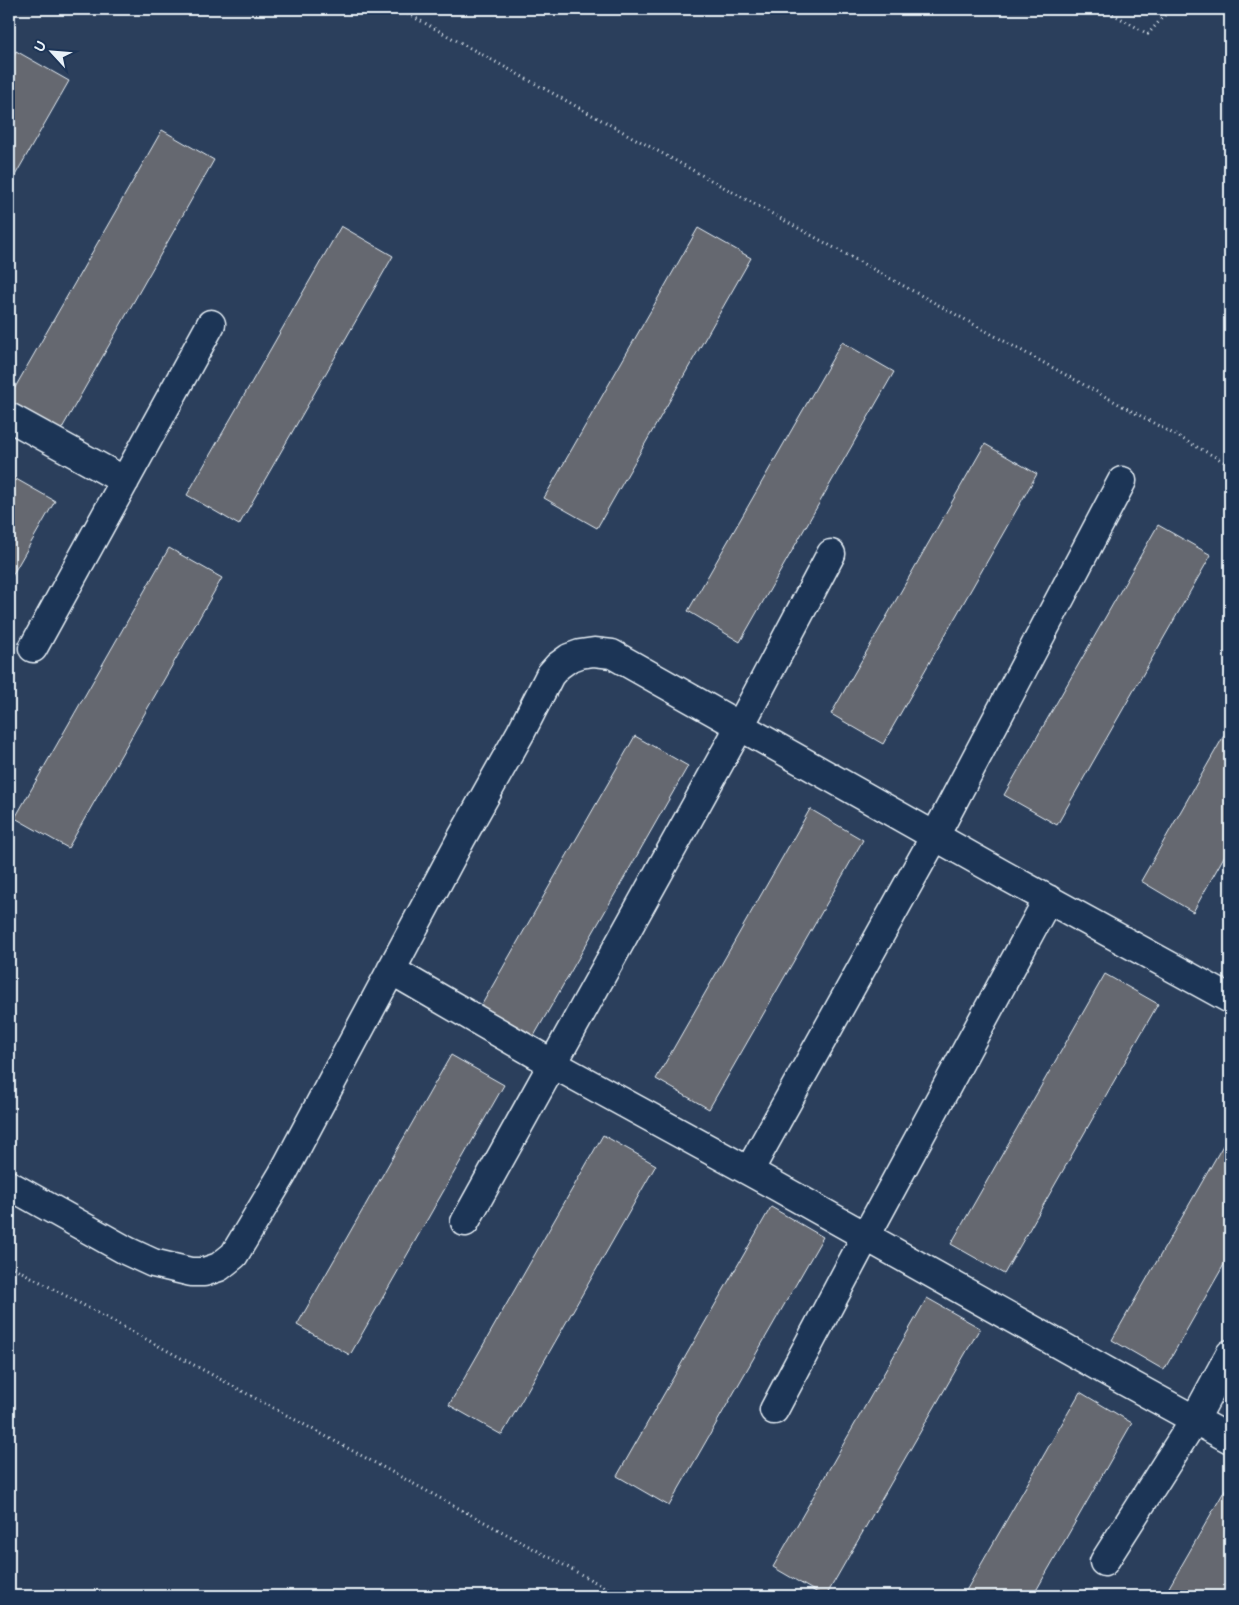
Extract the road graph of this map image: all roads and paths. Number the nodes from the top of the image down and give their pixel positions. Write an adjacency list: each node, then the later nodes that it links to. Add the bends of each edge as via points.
1 (399, 9): 6 (path)
2 (1104, 9): 3 (path, via 1148,34)
3 (1170, 9)
4 (211, 324): 7 (lane)
5 (9, 417): 7 (lane)
6 (1230, 465)
7 (125, 481): 10 (lane)
8 (1122, 481): 12 (lane)
9 (831, 554): 11 (lane)
10 (33, 648)
11 (740, 726): 12 (lane); 14 (lane, via 612,654 594,652 569,658 550,675); 16 (lane)
12 (935, 836): 13 (lane); 17 (lane)
13 (1048, 899): 15 (lane); 20 (lane)
14 (391, 970): 16 (lane); 18 (lane, via 282,1175 234,1255 219,1267 191,1272 153,1263)
15 (1230, 999)
16 (553, 1064): 17 (lane); 19 (lane)
17 (749, 1170): 20 (lane)
18 (9, 1185)
19 (465, 1222)
20 (866, 1236): 23 (lane); 24 (lane)
21 (9, 1265): 27 (path)
22 (1230, 1354): 24 (lane)
23 (774, 1410)
24 (1195, 1419): 25 (lane); 26 (lane)
25 (1230, 1439)
26 (1104, 1562)
27 (621, 1596)

